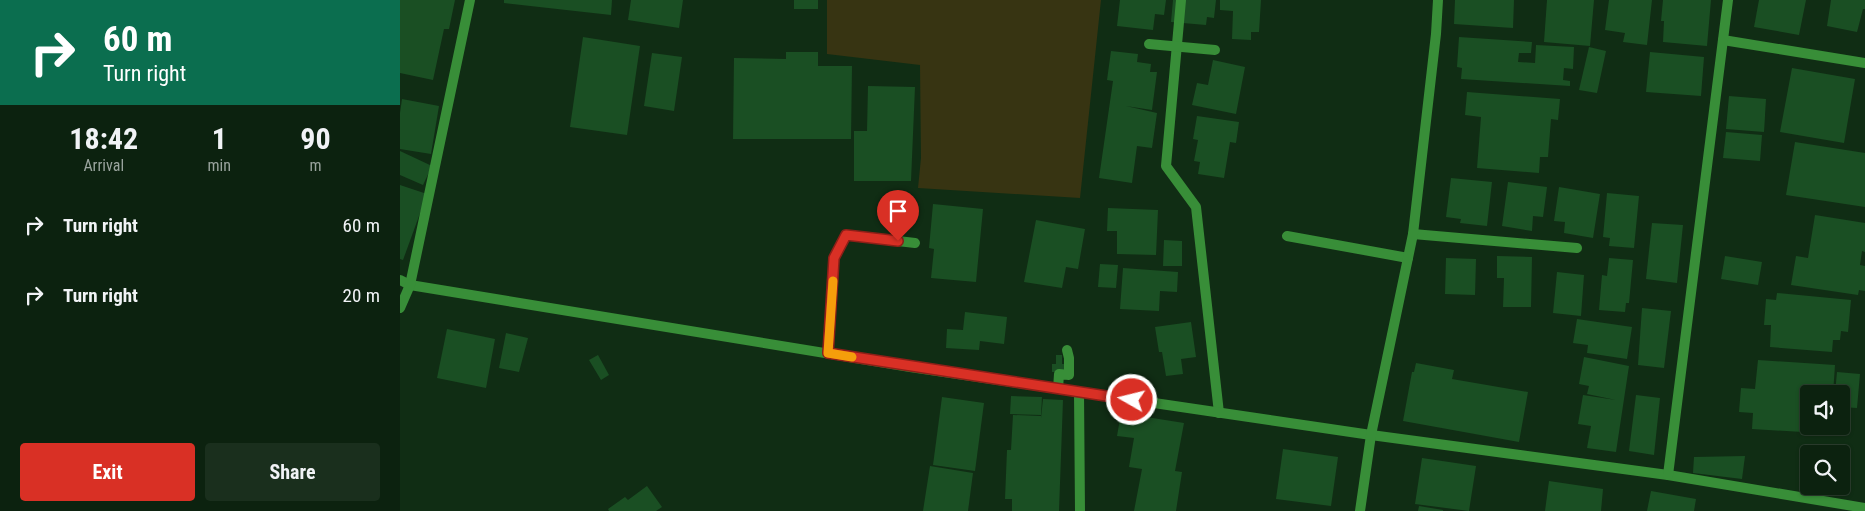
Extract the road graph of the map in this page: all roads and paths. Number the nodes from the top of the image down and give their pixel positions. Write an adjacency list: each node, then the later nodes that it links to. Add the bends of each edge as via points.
1 (470, 0): 16 (street)
2 (1181, 0): 7 (street)
3 (1438, 0): 10 (street)
4 (1728, 0): 5 (street)
5 (1723, 40): 9 (street); 24 (street)
6 (1149, 44): 7 (street)
7 (1178, 47): 8 (street); 22 (street, via 1166,166 1196,207)
8 (1215, 50)
9 (1865, 63)
10 (1413, 234): 13 (street); 14 (street)
11 (1287, 236): 14 (street)
12 (915, 244): 19 (street, via 846,235 834,258)
13 (1577, 248)
14 (1408, 258): 23 (street)
15 (400, 280): 16 (street)
16 (410, 284): 17 (street); 19 (street)
17 (400, 308)
18 (1067, 350): 20 (street, via 1069,375 1059,374)
19 (828, 353): 20 (street)
20 (1058, 389): 21 (street)
21 (1080, 392): 22 (street); 26 (street)
22 (1218, 412): 23 (street)
23 (1371, 436): 24 (street); 27 (street)
24 (1668, 475): 25 (street)
25 (1865, 508)
26 (1080, 511)
27 (1360, 511)

